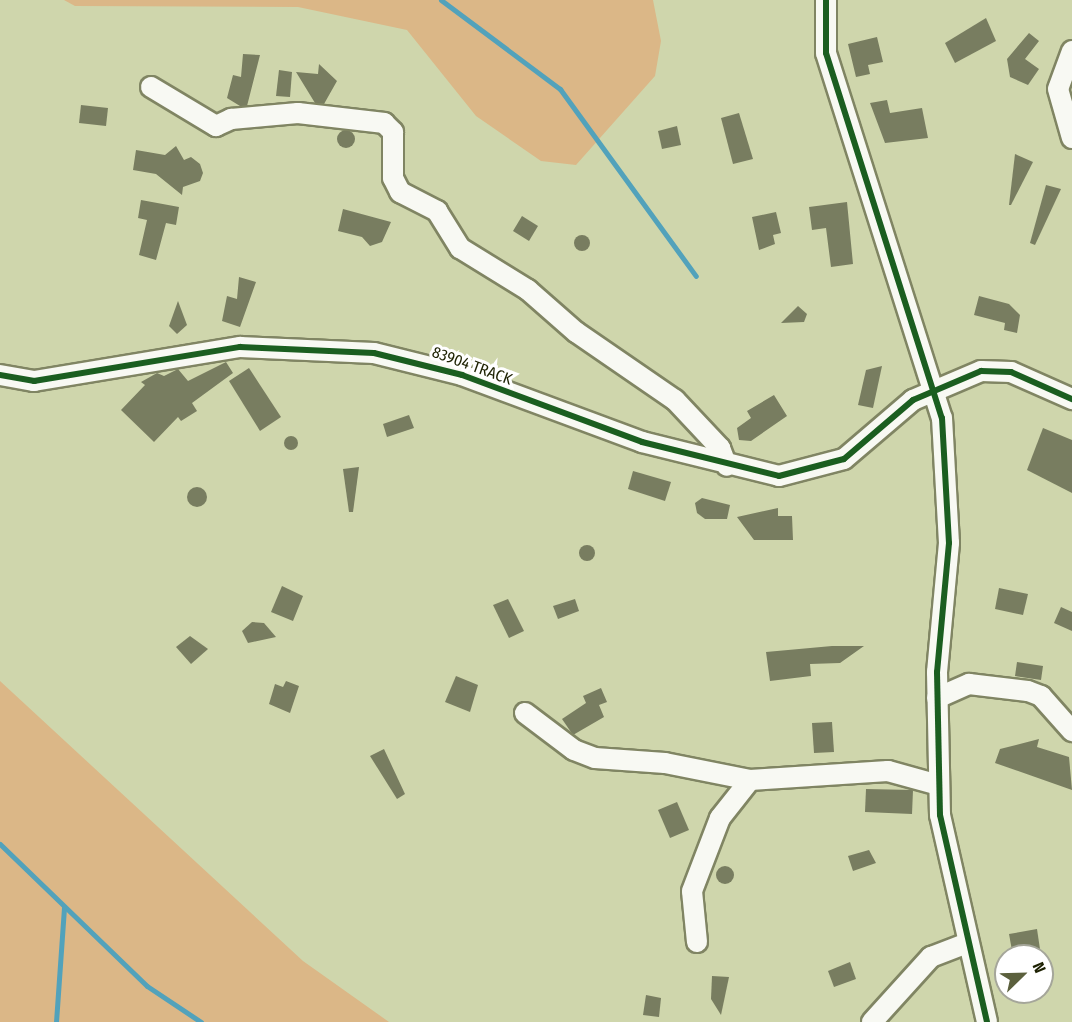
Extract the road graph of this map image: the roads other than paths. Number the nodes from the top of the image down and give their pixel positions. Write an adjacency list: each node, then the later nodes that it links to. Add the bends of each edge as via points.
1 (826, 0): 6 (street, via 826,52)
2 (1072, 51): 4 (street, via 1058,89)
3 (151, 87): 8 (street, via 216,126 231,119 298,112 384,123 393,132 393,178 400,192 436,211 460,248 528,290 576,332 675,400 720,448)
4 (1072, 138)
5 (0, 375): 8 (street, 83904 TRACK, via 34,381 240,347 374,353 422,362 606,431)
6 (934, 387): 7 (street, via 981,371 1011,372); 8 (street, 83904 TRACK, via 855,453 828,465 779,476); 9 (street, via 949,478)
7 (1072, 399)
8 (727, 466)
9 (937, 698): 11 (street, via 969,684 1028,691 1041,696); 13 (street)
10 (525, 713): 12 (street, via 585,756 665,763)
11 (1072, 731)
12 (750, 780): 13 (street, via 888,771); 14 (street, via 720,818 692,891)
13 (939, 785): 15 (street, via 940,815)
14 (697, 942)
15 (967, 943): 16 (street, via 932,957); 17 (street)
16 (872, 1022)
17 (987, 1022)

